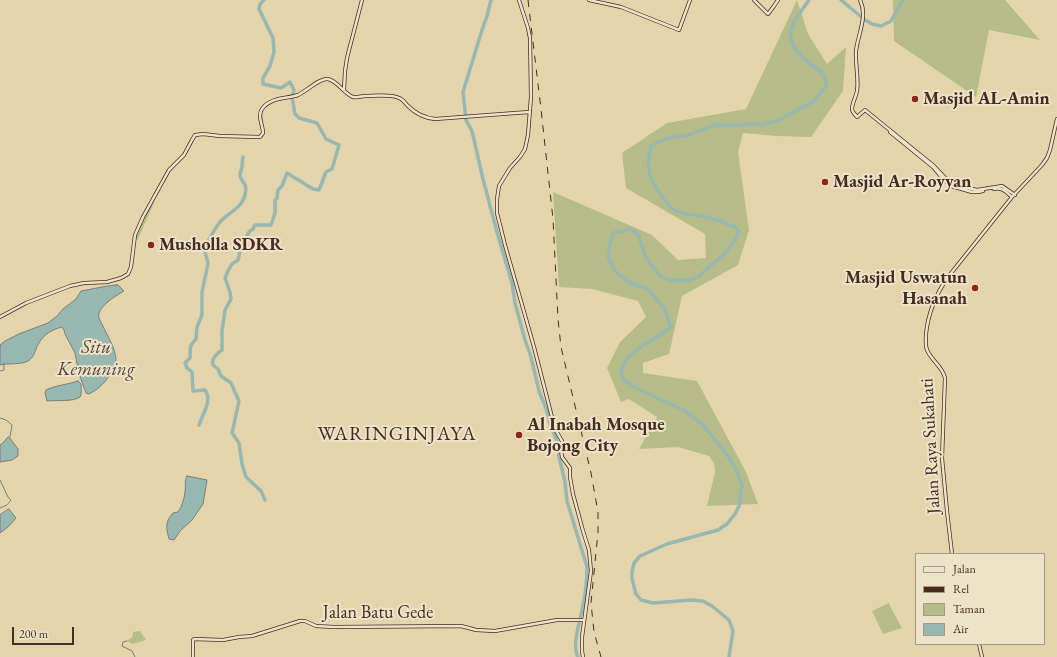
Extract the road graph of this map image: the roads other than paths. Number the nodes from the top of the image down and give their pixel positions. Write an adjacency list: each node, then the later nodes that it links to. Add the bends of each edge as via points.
1 (362, 0): 8 (main road, via 347,58)
2 (519, 0): 9 (main road, via 530,38)
3 (589, 0): 4 (main road, via 625,8 679,30)
4 (690, 0)
5 (754, 0): 6 (main road, via 768,14)
6 (778, 0)
7 (860, 0): 11 (main road, via 864,10 856,52 857,90 853,113 857,117 864,110 933,167 951,186 972,192 1001,189)
8 (344, 90): 9 (main road, via 353,97 399,98 413,111 429,118); 12 (main road, via 333,81 325,79 299,95 272,101 262,109 260,116 263,133 260,137 195,135 184,155 169,170 135,235 128,274 107,282 70,286 32,300)
9 (529, 112): 14 (main road, via 527,144 499,186 497,213 556,429 562,441 562,456 570,468 573,494 589,550 591,574)
10 (1057, 118): 11 (main road, Jalan Raya Sukahati, via 1047,158)
11 (1014, 196): 13 (main road, Jalan Raya Sukahati, via 940,288 928,321 925,346 945,378 942,461)
12 (0, 317)
13 (952, 553)
14 (583, 620): 16 (main road, Jalan Batu Gede, via 557,620 495,631 466,626 334,627 316,626 300,621 252,636 223,640 194,639); 17 (main road)
15 (979, 645): 18 (main road)
16 (192, 657)
17 (583, 657)
18 (982, 657)

